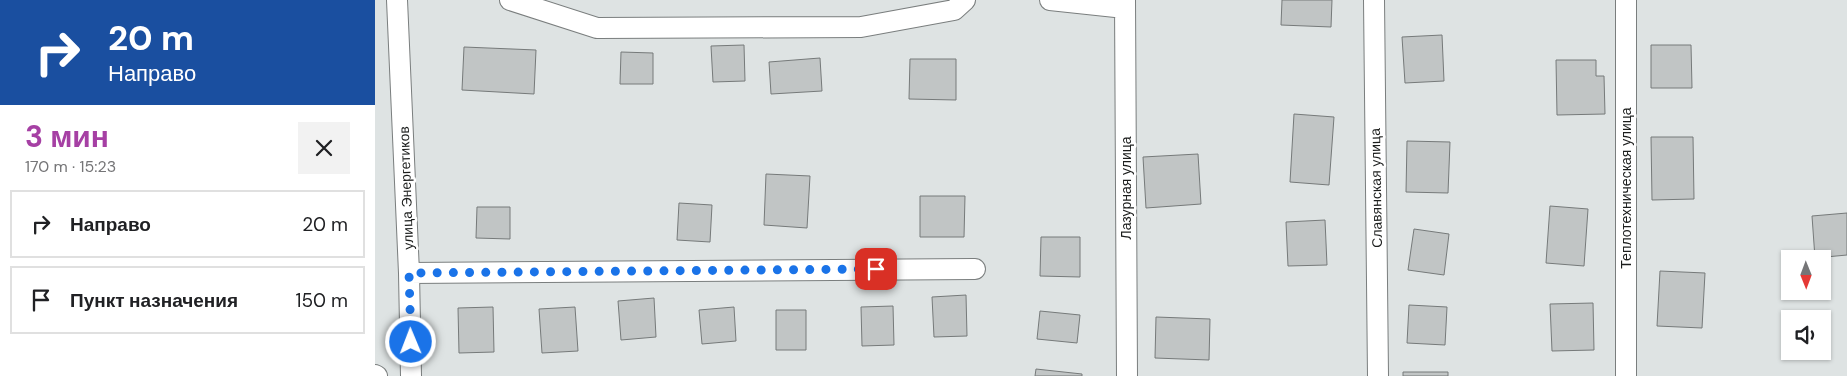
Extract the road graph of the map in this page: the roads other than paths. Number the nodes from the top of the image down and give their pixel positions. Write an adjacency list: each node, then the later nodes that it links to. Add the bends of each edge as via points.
1 (397, 0): 9 (street, улица Энергетиков)
2 (510, 0): 3 (street, via 597,28 861,27 954,10)
3 (965, 0)
4 (1050, 0): 7 (street)
5 (1374, 0): 12 (street, Славянская улица)
6 (1626, 0): 13 (street, Теплотехническая улица)
7 (1125, 4): 11 (street, Лазурная улица)
8 (975, 269): 9 (street)
9 (409, 273): 10 (street, улица Энергетиков)
10 (411, 376)
11 (1127, 376)
12 (1378, 376)
13 (1626, 376)

